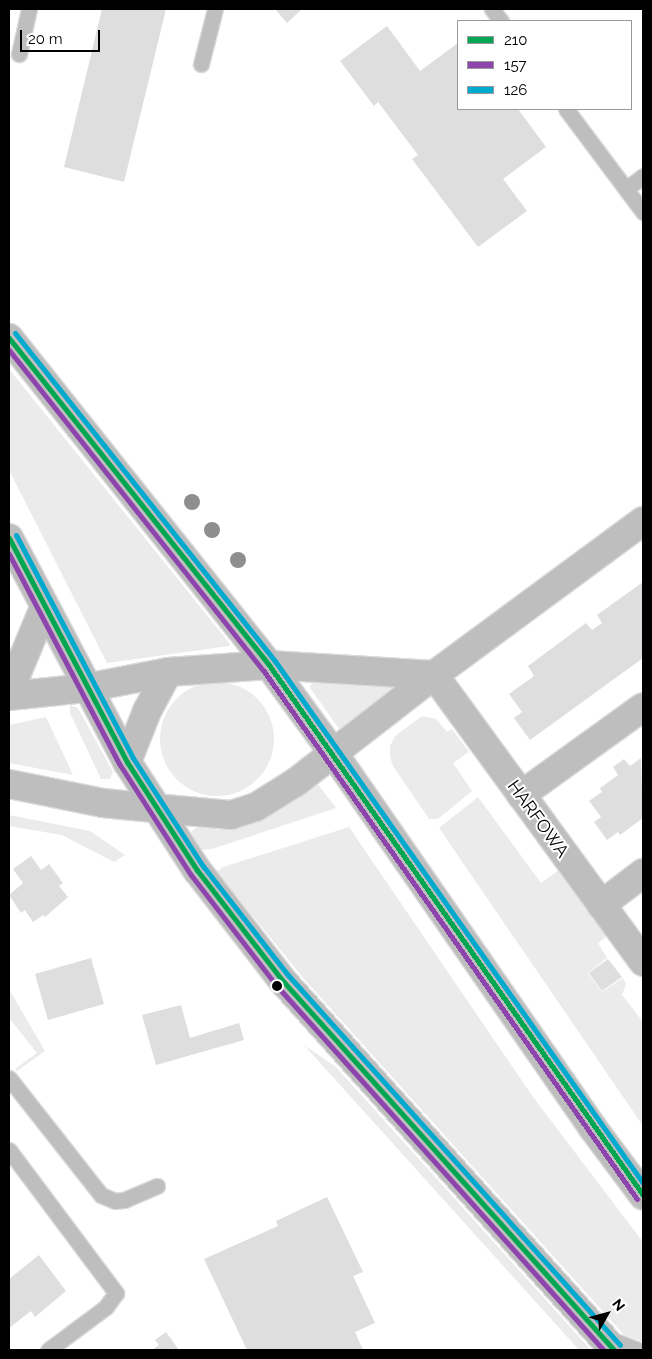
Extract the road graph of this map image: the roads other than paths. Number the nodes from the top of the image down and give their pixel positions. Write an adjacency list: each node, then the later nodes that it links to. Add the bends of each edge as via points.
1 (29, 9): 5 (lane)
2 (215, 9): 6 (lane)
3 (492, 9): 4 (lane)
4 (500, 20)
5 (19, 54)
6 (201, 64)
7 (567, 110): 9 (lane)
8 (643, 176): 9 (lane)
9 (626, 189): 10 (lane)
10 (643, 212)
11 (9, 338): 15 (main road)
12 (643, 521): 17 (main road)
13 (9, 538): 14 (main road)
14 (44, 608): 18 (main road); 19 (main road)
15 (269, 665): 16 (main road); 17 (main road); 21 (main road)
16 (168, 672): 18 (main road); 22 (main road, via 147,711)
17 (434, 675): 21 (main road); 24 (main road, HARFOWA)
18 (86, 688): 19 (main road); 22 (main road)
19 (9, 694)
20 (643, 707): 24 (main road)
21 (334, 754): 25 (main road, via 256,808 231,815); 32 (main road, via 593,1128)
22 (127, 762): 25 (main road)
23 (9, 784): 25 (main road, via 103,803)
24 (521, 795): 27 (main road, HARFOWA)
25 (154, 808): 33 (main road, via 197,870 282,980)
26 (643, 873): 27 (main road)
27 (601, 905): 28 (main road, HARFOWA)
28 (643, 962)
29 (9, 1078): 31 (lane, via 100,1195 116,1202)
30 (9, 1150): 34 (lane, via 116,1293 106,1307)
31 (157, 1186)
32 (643, 1195)
33 (607, 1343): 35 (lane)
34 (48, 1350)
35 (638, 1350)

